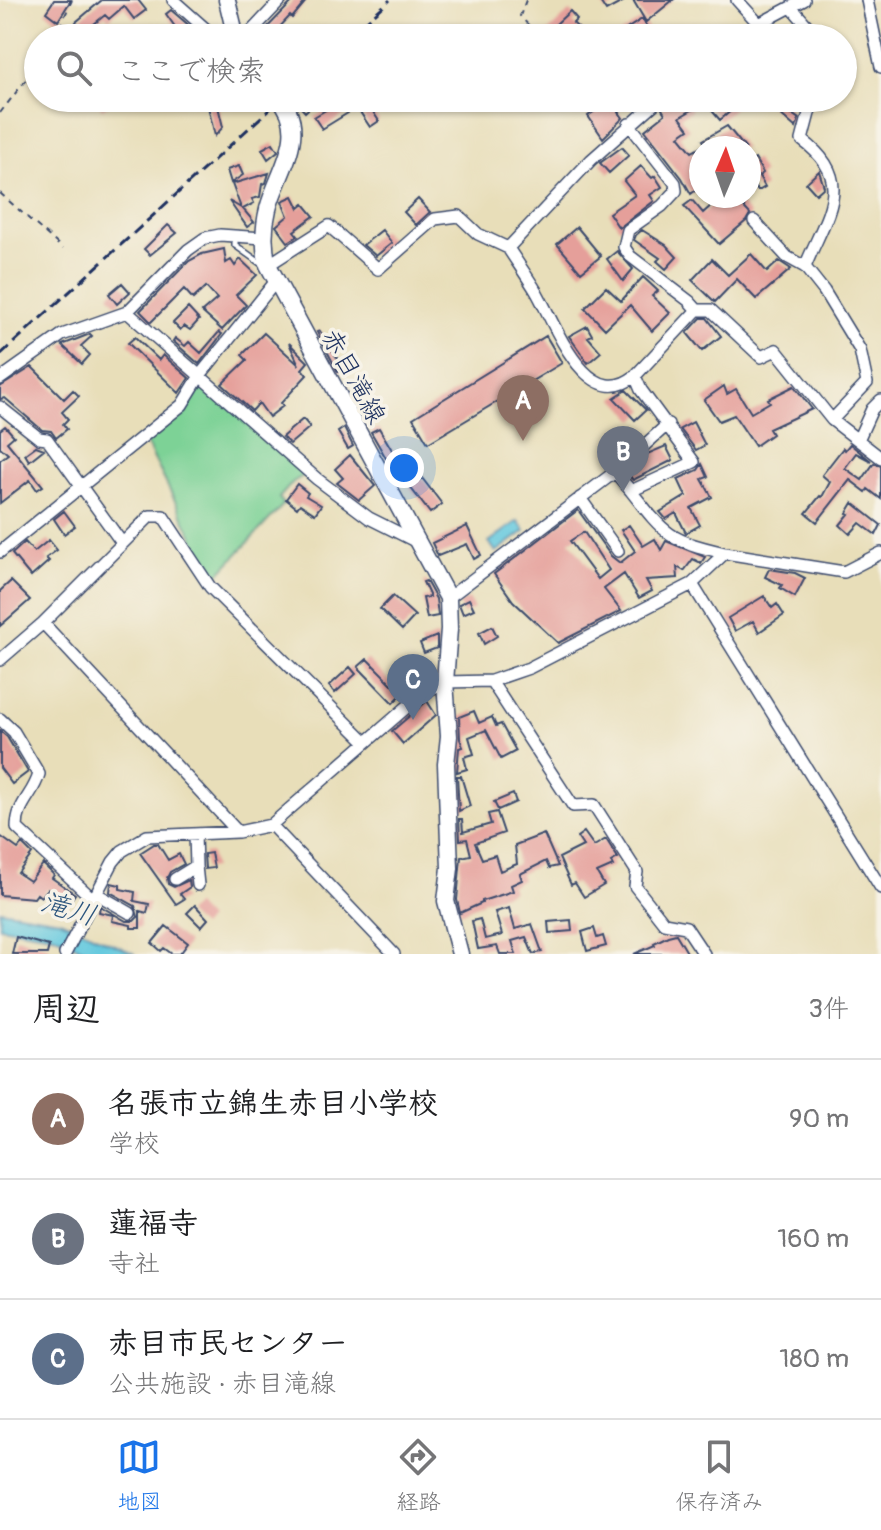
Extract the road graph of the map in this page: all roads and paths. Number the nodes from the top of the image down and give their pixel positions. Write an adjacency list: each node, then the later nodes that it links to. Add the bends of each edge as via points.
1 (72, 0): 10 (path)
2 (173, 0): 11 (street)
3 (227, 0): 12 (main road)
4 (281, 0): 13 (street)
5 (526, 0): 14 (path, via 520,16)
6 (737, 0): 15 (street)
7 (804, 0): 9 (street)
8 (867, 0): 17 (street)
9 (792, 8): 15 (street); 16 (street)
10 (61, 24)
11 (200, 24)
12 (231, 24)
13 (258, 24)
14 (527, 24)
15 (759, 24)
16 (806, 24)
17 (881, 67)
18 (24, 82): 23 (path)
19 (289, 112): 28 (main road, via 291,148 268,207)
20 (620, 112): 24 (path)
21 (644, 112): 24 (street)
22 (809, 112): 32 (street, via 802,140 831,169 833,189 831,208)
23 (0, 113)
24 (629, 124): 29 (street); 34 (street, via 676,191 628,230 624,247)
25 (0, 193): 30 (path)
26 (754, 221): 32 (street, via 787,257)
27 (235, 237): 28 (street); 31 (lane, via 235,245 261,266); 35 (street, via 205,238)
28 (263, 238): 31 (main road, 赤目滝線)
29 (508, 248): 31 (street, via 478,234 459,216 446,215 378,269 329,226); 37 (street, via 576,363 605,385 620,386)
30 (63, 249)
31 (268, 265): 33 (main road, 赤目滝線)
32 (805, 267): 41 (street, via 860,350 867,383)
33 (276, 281): 36 (street); 49 (main road, 赤目滝線)
34 (697, 310): 37 (street); 41 (street, via 711,310 761,357 776,350)
35 (127, 312): 36 (street); 38 (street, via 62,335)
36 (201, 374): 46 (street, via 182,405); 49 (street, via 317,479 369,518)
37 (635, 376): 42 (street)
38 (0, 379)
39 (881, 400): 43 (street)
40 (0, 407): 46 (street, via 47,439)
41 (832, 420): 43 (street)
42 (668, 424): 45 (street); 47 (street, via 694,462)
43 (858, 440): 44 (street)
44 (881, 458)
45 (615, 472): 47 (street); 48 (street)
46 (81, 487): 50 (street); 52 (street)
47 (631, 491): 53 (street, via 662,531 687,544)
48 (580, 498): 51 (street); 56 (street)
49 (415, 541): 56 (main road, 赤目滝線)
50 (122, 543): 57 (street); 62 (street, via 150,516 163,516 210,587)
51 (618, 551)
52 (0, 552)
53 (725, 553): 54 (street, via 844,572); 55 (street)
54 (881, 553)
55 (692, 584): 59 (street, via 529,668); 69 (street)
56 (448, 598): 60 (main road, 赤目滝線)
57 (43, 623): 58 (street); 64 (street)
58 (0, 660)
59 (491, 681): 60 (street); 75 (street, via 573,806 594,805 637,872 635,886 664,923 686,927)
60 (445, 682): 62 (street, via 423,693); 72 (main road, 赤目滝線, via 450,868 446,901)
61 (0, 719): 70 (street, via 39,774 17,813 17,828)
62 (365, 741): 63 (street)
63 (271, 825): 64 (street); 74 (street)
64 (238, 832): 65 (street)
65 (195, 834): 66 (street); 70 (street, via 147,836 133,843 113,862)
66 (196, 866): 67 (street); 68 (street)
67 (175, 879)
68 (198, 885)
69 (881, 888)
70 (96, 897): 71 (street); 73 (street)
71 (130, 913)
72 (457, 952)
73 (65, 954)
74 (394, 954)
75 (704, 954)

